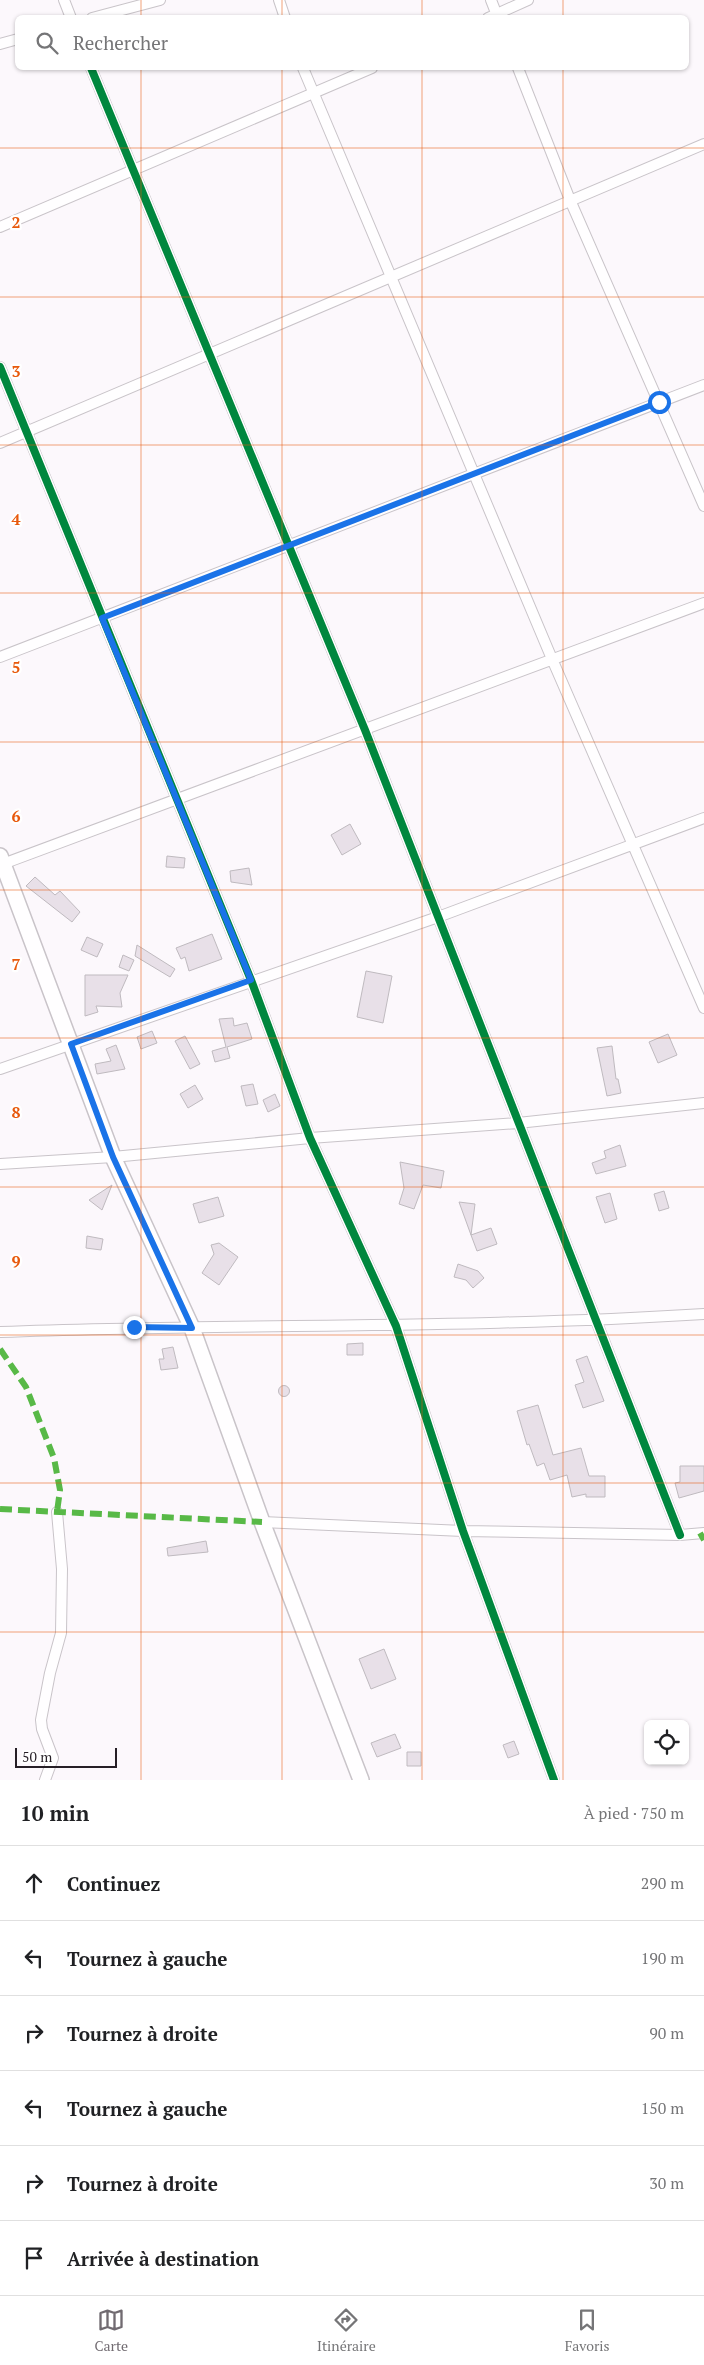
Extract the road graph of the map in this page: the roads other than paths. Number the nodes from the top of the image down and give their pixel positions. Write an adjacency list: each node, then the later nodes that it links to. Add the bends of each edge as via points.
1 (64, 0): 6 (street)
2 (160, 0): 7 (street)
3 (279, 0): 8 (street)
4 (492, 0): 9 (street)
5 (528, 0): 10 (street)
6 (70, 15)
7 (103, 15)
8 (284, 15)
9 (494, 15)
10 (496, 15)
11 (15, 40): 12 (street)
12 (0, 44)
13 (92, 70): 19 (street)
14 (304, 70): 17 (street)
15 (367, 70): 17 (street)
16 (519, 70): 20 (street)
17 (312, 93): 19 (street); 22 (street)
18 (704, 144): 20 (street)
19 (133, 169): 21 (street); 23 (street)
20 (570, 200): 22 (street); 26 (street)
21 (0, 227)
22 (391, 276): 23 (street); 29 (street)
23 (209, 353): 27 (street); 31 (street)
24 (0, 367): 27 (street)
25 (704, 385): 26 (street)
26 (659, 402): 29 (street); 30 (street)
27 (26, 432): 28 (street); 33 (street)
28 (0, 443)
29 (475, 473): 31 (street); 35 (street)
30 (704, 506)
31 (288, 545): 33 (street); 36 (street)
32 (704, 603): 35 (street)
33 (102, 618): 34 (street); 37 (street)
34 (0, 657)
35 (552, 659): 36 (street); 39 (street)
36 (365, 730): 37 (street); 41 (street)
37 (178, 798): 40 (street); 42 (street)
38 (704, 818): 39 (street)
39 (632, 844): 41 (street); 43 (street)
40 (1, 862): 44 (street)
41 (438, 917): 42 (street); 47 (street)
42 (251, 980): 44 (street); 48 (street)
43 (704, 1008)
44 (71, 1044): 45 (street); 49 (street)
45 (0, 1069)
46 (704, 1103): 47 (street)
47 (518, 1123): 48 (street); 52 (street)
48 (310, 1138): 49 (street); 53 (street)
49 (113, 1157): 50 (street); 54 (street)
50 (0, 1164)
51 (704, 1314): 52 (street)
52 (597, 1321): 53 (street); 60 (street)
53 (396, 1326): 54 (street); 58 (street)
54 (192, 1328): 55 (street); 57 (street)
55 (0, 1332)
56 (57, 1512): 61 (street, via 62,1569 61,1633 41,1720 53,1758)
57 (262, 1522): 58 (street); 62 (street)
58 (463, 1531): 60 (street); 63 (street)
59 (704, 1533): 60 (street)
60 (680, 1535)
61 (46, 1780)
62 (360, 1780)
63 (554, 1780)

